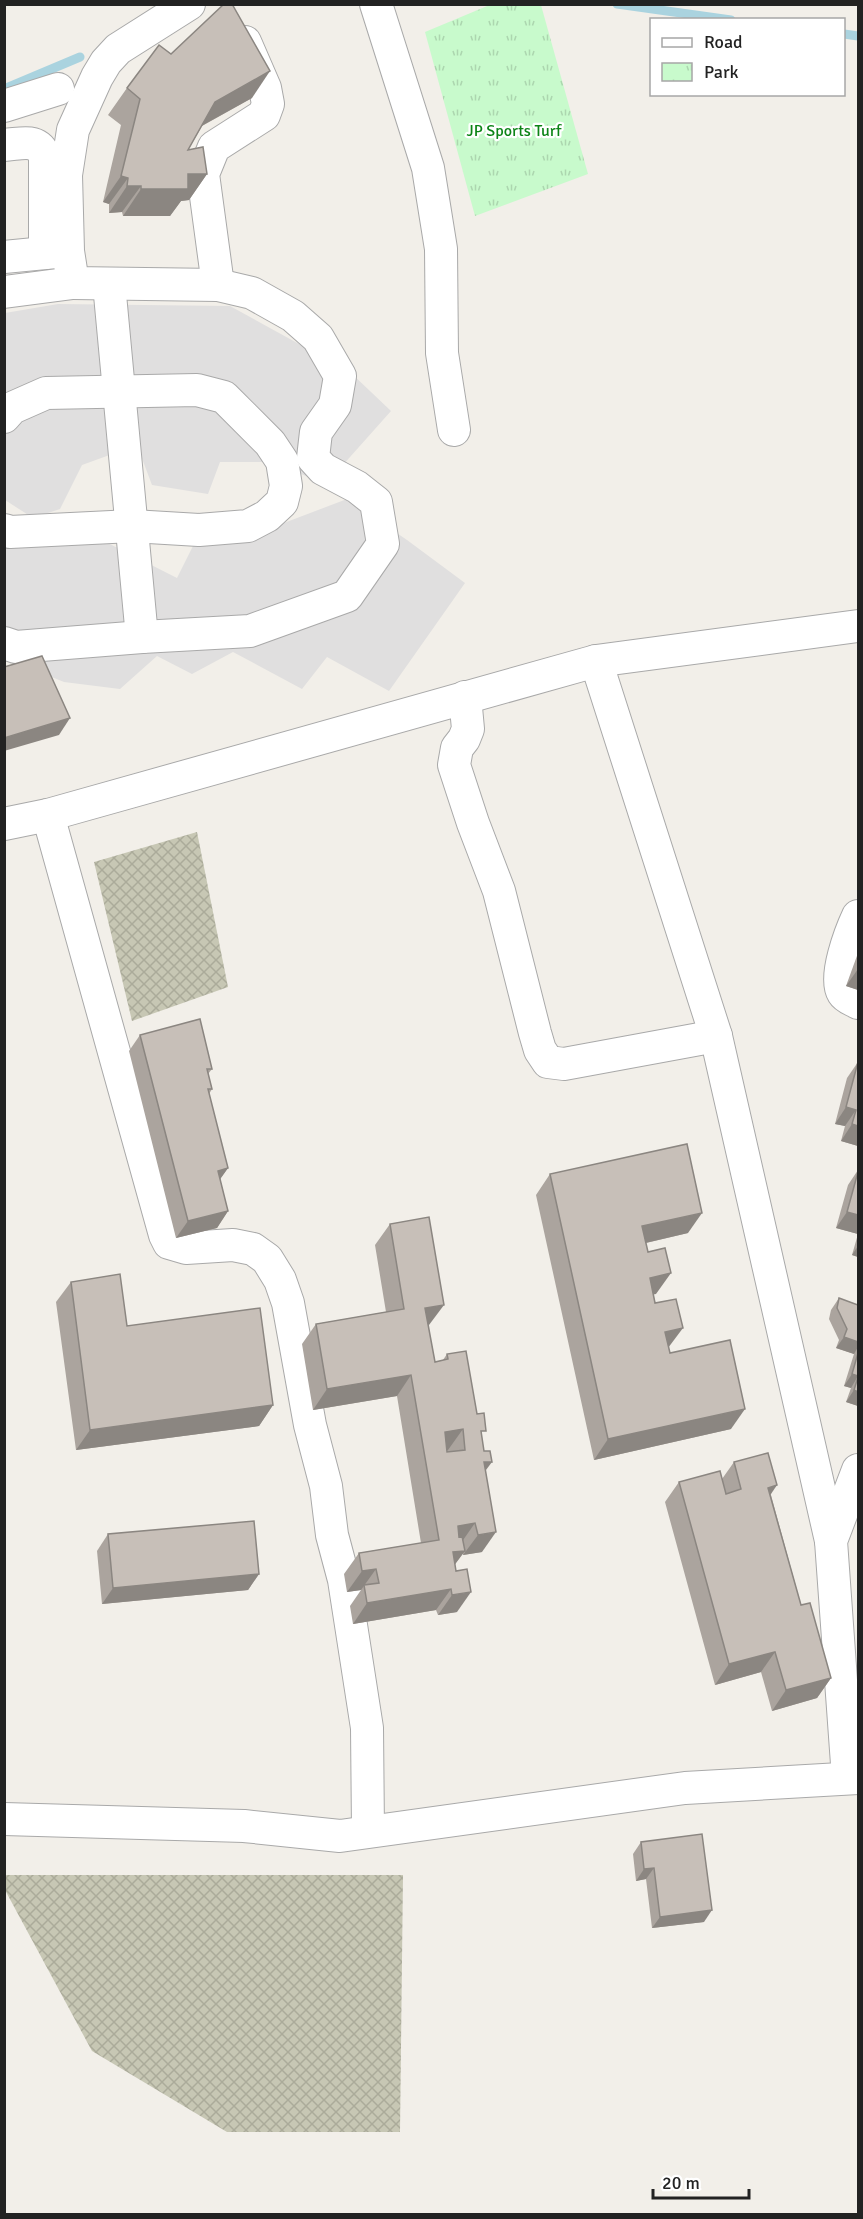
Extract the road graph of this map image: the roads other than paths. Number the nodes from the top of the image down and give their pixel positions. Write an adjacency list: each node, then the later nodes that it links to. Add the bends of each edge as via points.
1 (189, 4): 7 (street, via 118,49 97,77 74,130)
2 (376, 4): 15 (street, via 428,168 441,249 442,353)
3 (233, 14): 11 (street, via 265,88 268,104 264,115 214,147 203,174)
4 (58, 89): 5 (street)
5 (4, 106)
6 (4, 145): 7 (street, via 34,143 42,148)
7 (57, 252): 8 (street); 9 (street)
8 (4, 257)
9 (73, 284): 10 (street); 12 (street)
10 (109, 284): 11 (street); 13 (street)
11 (218, 285): 16 (street, via 252,293 293,316 318,338 340,376 334,405 316,432)
12 (4, 292)
13 (117, 391): 14 (street, via 46,393 12,408); 17 (street, via 197,390 224,398 270,443); 18 (street)
14 (4, 417)
15 (454, 430)
16 (314, 458): 17 (street); 21 (street, via 322,469 376,502 383,544 347,596 250,631)
17 (282, 461): 18 (street, via 286,486 282,502 248,526 200,530)
18 (132, 526): 19 (street); 21 (street)
19 (4, 530)
20 (858, 626): 23 (street)
21 (142, 637): 22 (street, via 16,647)
22 (4, 643)
23 (596, 661): 24 (street); 29 (street)
24 (465, 697): 25 (street); 29 (street, via 468,729 457,748 454,765 499,891 534,1033 548,1062 564,1064)
25 (48, 815): 26 (street); 34 (street, via 165,1235 170,1243 186,1248 233,1245 253,1249 267,1259 288,1303 309,1425 326,1486 332,1535 344,1580 366,1716)
26 (4, 824)
27 (858, 916): 28 (street, via 845,944 840,986 844,996)
28 (858, 1003)
29 (716, 1036): 31 (street)
30 (858, 1470): 31 (street)
31 (831, 1541): 32 (street)
32 (853, 1778): 34 (street, via 686,1788)
33 (4, 1819): 34 (street, via 234,1826 340,1836)
34 (368, 1831)

